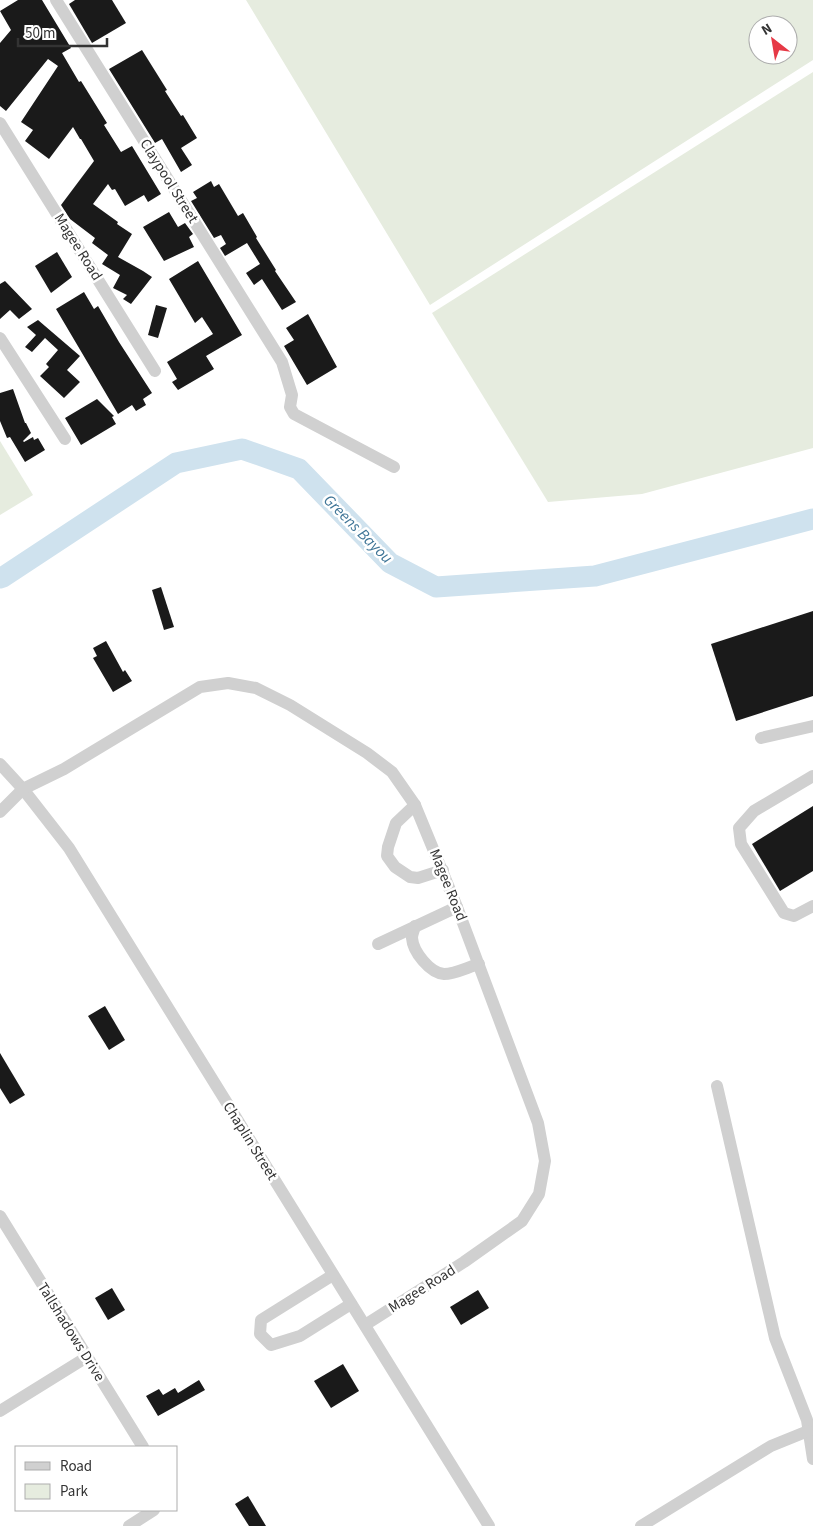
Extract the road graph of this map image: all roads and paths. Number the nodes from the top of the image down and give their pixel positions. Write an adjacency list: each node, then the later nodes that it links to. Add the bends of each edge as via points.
1 (56, 0): 6 (street, Claypool Street, via 282,362 294,414)
2 (0, 123): 4 (street, Magee Road)
3 (0, 338): 5 (street)
4 (155, 371)
5 (65, 439)
6 (394, 466)
7 (813, 726): 8 (street)
8 (761, 738)
9 (0, 764): 11 (street, Chaplin Street)
10 (813, 776): 15 (street, via 754,811 739,828 741,844 784,913 794,916)
11 (23, 789): 12 (street, Magee Road, via 64,770 200,687 228,683 256,688 290,705 367,753 392,772); 13 (street); 22 (street, Chaplin Street, via 69,848)
12 (415, 805): 14 (street, Magee Road); 14 (street, via 396,823 387,856 395,867 410,877 418,878)
13 (0, 812)
14 (443, 870): 16 (street, Magee Road)
15 (813, 906)
16 (457, 908): 17 (street); 19 (street, Magee Road)
17 (414, 926): 18 (street); 19 (street, via 412,938 416,951 433,969 444,974)
18 (378, 944)
19 (479, 964): 24 (street, Magee Road, via 538,1123 545,1161 539,1194 522,1221)
20 (717, 1086): 27 (street, via 775,1338 807,1420)
21 (0, 1216): 25 (street, Tallshadows Drive)
22 (333, 1275): 23 (street, Chaplin Street); 23 (street, via 261,1320 260,1334 272,1345 300,1336)
23 (351, 1304): 24 (street, Chaplin Street)
24 (364, 1325): 32 (street, Chaplin Street)
25 (87, 1357): 26 (street); 28 (street, Tallshadows Drive)
26 (0, 1411)
27 (808, 1431): 29 (street); 33 (street, via 771,1446)
28 (142, 1446)
29 (813, 1459)
30 (152, 1511): 31 (street)
31 (128, 1526)
32 (489, 1526)
33 (641, 1526)

